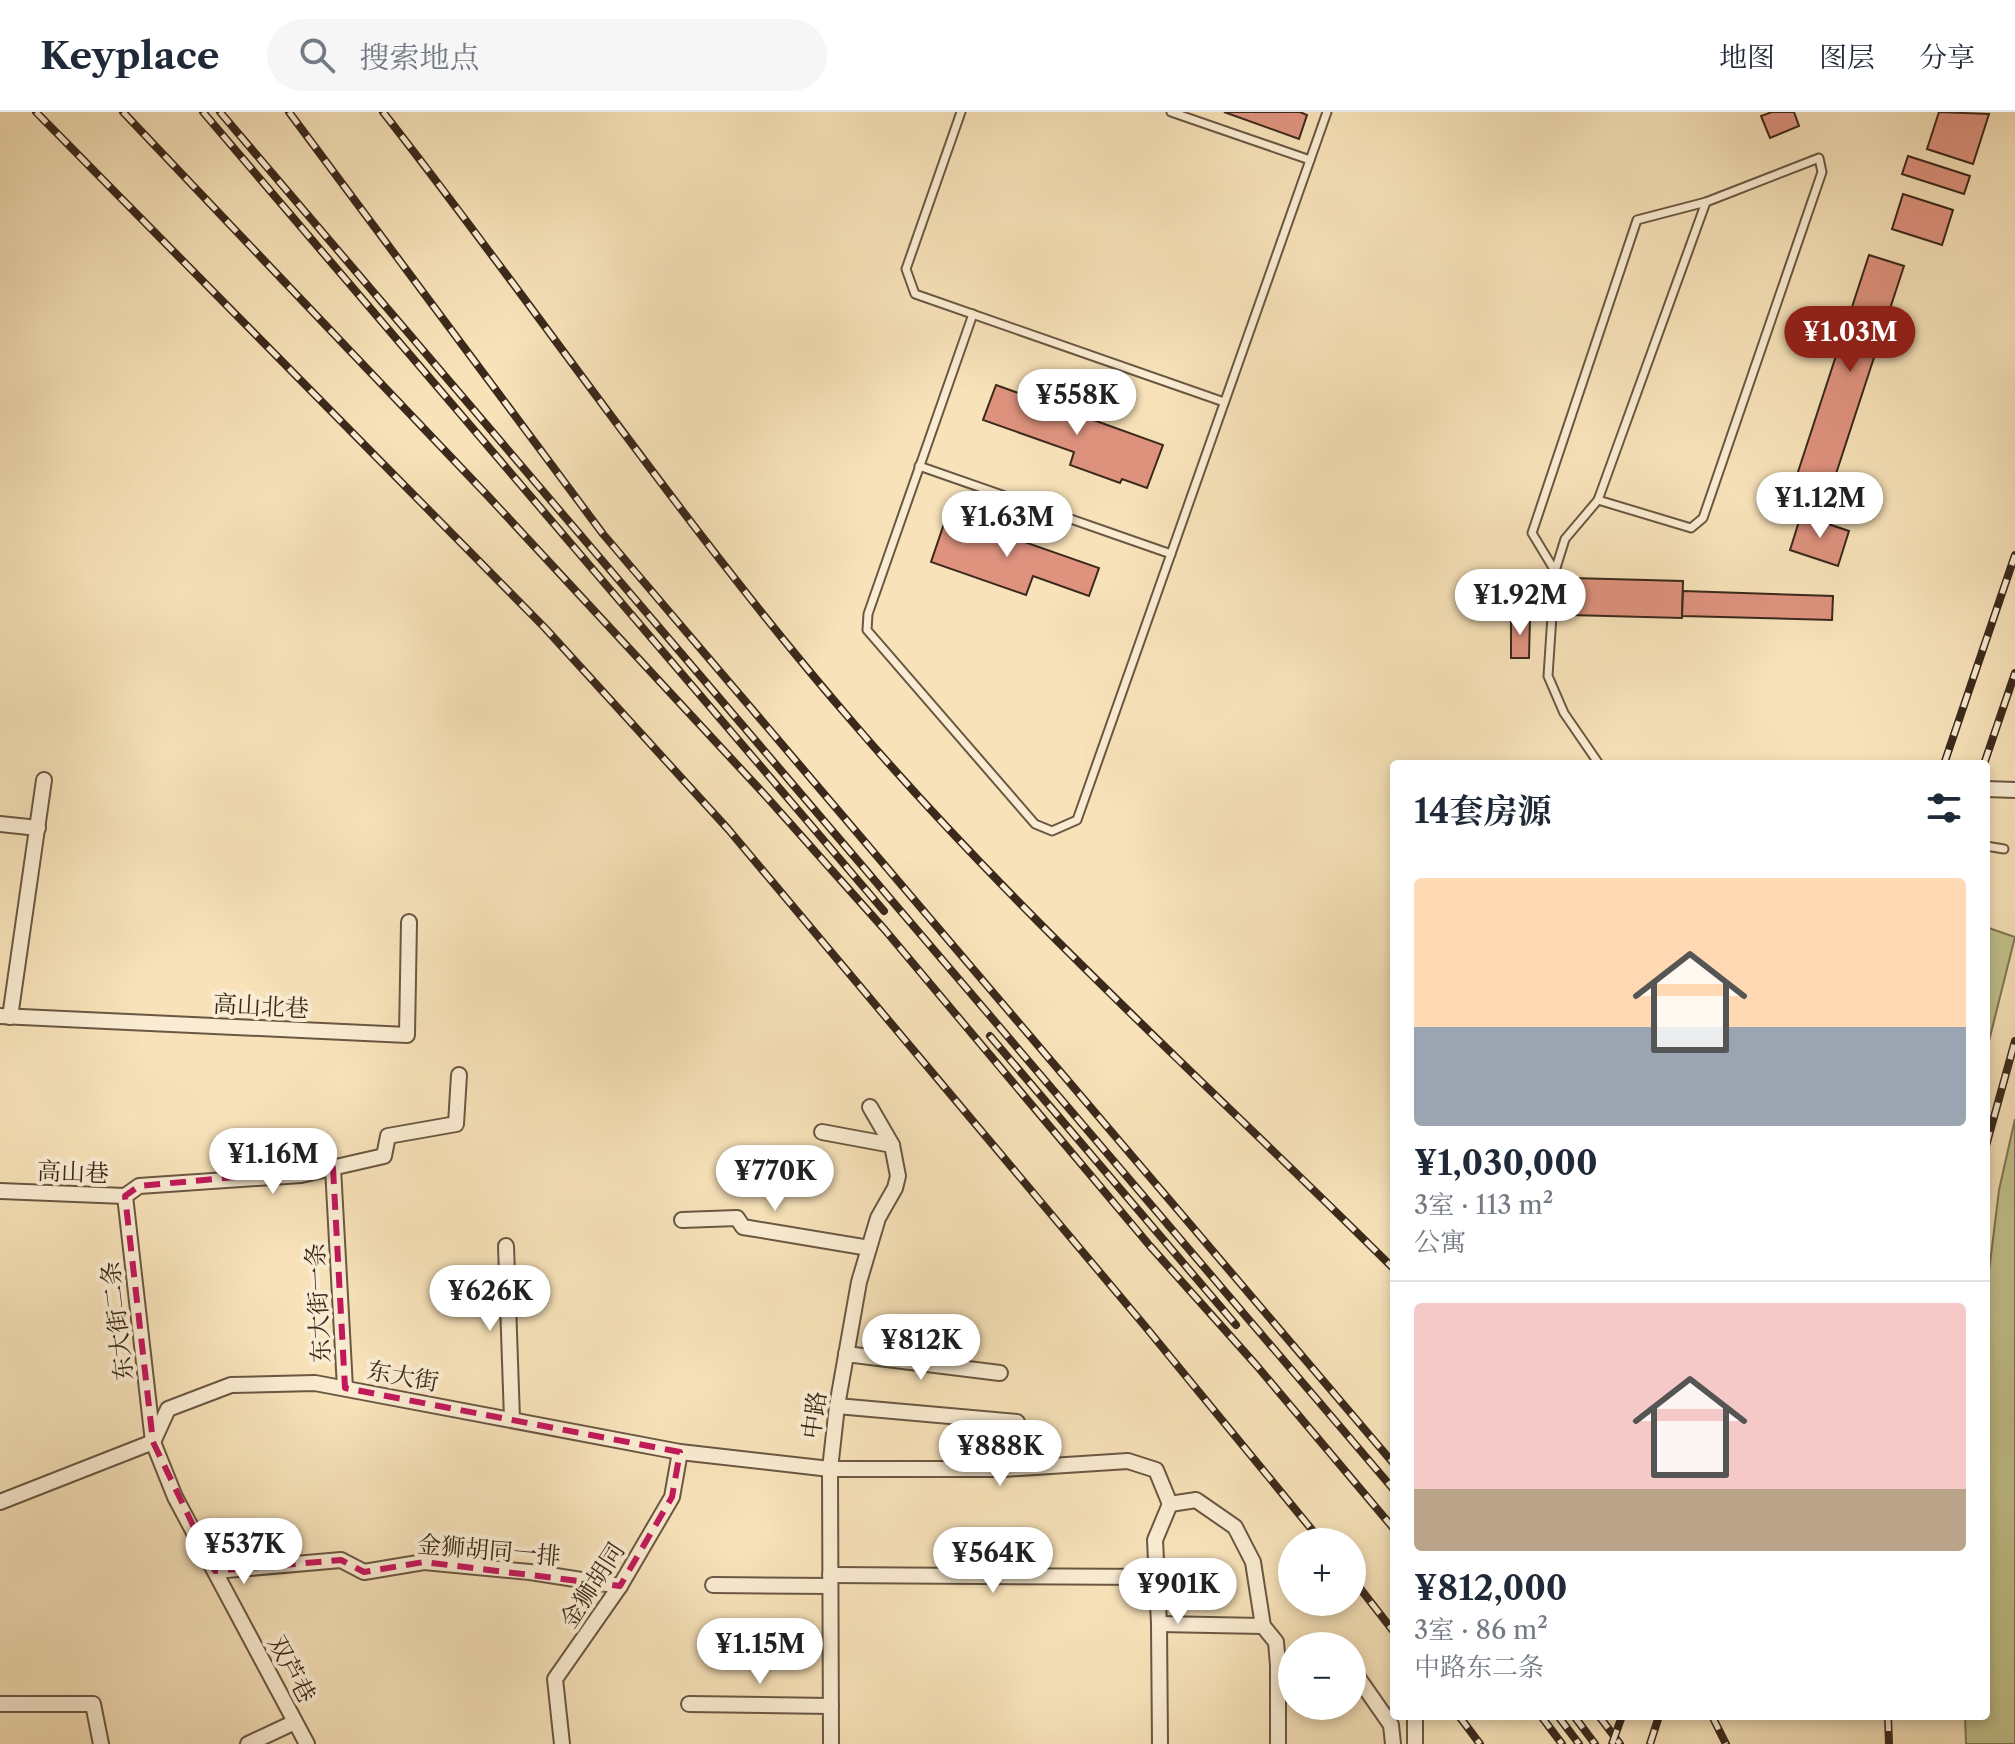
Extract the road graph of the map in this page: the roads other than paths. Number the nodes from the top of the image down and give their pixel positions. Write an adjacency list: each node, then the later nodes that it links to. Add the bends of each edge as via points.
1 (961, 112): 6 (lane, via 906,269 915,294)
2 (1171, 112): 4 (lane)
3 (1327, 112): 4 (lane)
4 (1310, 160): 7 (lane)
5 (1706, 202): 9 (lane); 9 (lane, via 1819,158 1822,172 1703,518 1691,528); 11 (lane, via 1637,220 1532,533)
6 (973, 314): 7 (lane); 8 (lane)
7 (1224, 402): 10 (lane)
8 (919, 466): 10 (lane); 10 (lane, via 867,630 1035,824 1052,831 1077,820)
9 (1598, 500): 11 (lane, via 1565,539)
10 (1171, 554)
11 (1555, 571): 12 (lane, via 1548,676 1564,713)
12 (1596, 760)
13 (44, 780): 17 (street)
14 (1990, 789): 15 (street)
15 (2015, 790)
16 (0, 824): 17 (street)
17 (38, 828): 21 (street)
18 (1990, 847): 19 (lane)
19 (2004, 849)
20 (409, 922): 21 (street, 高山北巷, via 407,1035)
21 (5, 1016)
22 (459, 1075): 26 (street, 高山巷, via 456,1124 388,1136 384,1156)
23 (870, 1107): 25 (street, 中路)
24 (822, 1132): 25 (street)
25 (892, 1145): 31 (street, 中路, via 898,1176)
26 (333, 1168): 28 (street, 高山巷, via 301,1175 139,1186); 34 (street, 东大街一条)
27 (0, 1191): 28 (street, 高山巷)
28 (125, 1196): 38 (street, 东大街二条)
29 (682, 1220): 31 (street, via 737,1218 743,1227)
30 (506, 1246): 36 (street)
31 (869, 1248): 32 (street, 中路)
32 (846, 1354): 33 (street); 35 (street, 中路)
33 (1000, 1373)
34 (345, 1388): 36 (street, 东大街); 38 (street, 东大街, via 315,1383 231,1385 168,1409)
35 (837, 1406): 37 (street); 40 (street, 中路)
36 (512, 1419): 39 (street, 东大街)
37 (1017, 1422)
38 (153, 1442): 41 (street); 43 (street, 双芦巷)
39 (680, 1452): 40 (street, 东大街); 47 (street, 金狮胡同, via 672,1497)
40 (830, 1469): 42 (street, 东大街, via 1004,1469 1128,1461 1156,1470); 45 (street, 中路)
41 (0, 1502)
42 (1170, 1504): 44 (street, via 1155,1540); 49 (street, via 1196,1500 1235,1527 1253,1562)
43 (215, 1571): 47 (street, 金狮胡同一排, via 341,1560 364,1572 424,1562); 57 (street, 双芦巷)
44 (1156, 1577): 45 (street); 48 (street)
45 (830, 1581): 46 (street); 54 (street, 中路)
46 (713, 1585)
47 (620, 1586): 61 (street, 金狮胡同, via 555,1679)
48 (1159, 1624): 49 (street); 63 (street)
49 (1263, 1626): 50 (street)
50 (1278, 1647)
51 (1366, 1689): 65 (street, via 1391,1725)
52 (0, 1704): 58 (street, via 93,1704)
53 (689, 1704): 54 (street)
54 (831, 1706): 62 (street, 中路)
55 (1280, 1720): 64 (street)
56 (1415, 1720): 66 (street)
57 (295, 1722): 59 (street); 60 (street, 双芦巷)
58 (101, 1744)
59 (248, 1744)
60 (307, 1744)
61 (562, 1744)
62 (831, 1744)
63 (1160, 1744)
64 (1278, 1744)
65 (1393, 1744)
66 (1415, 1744)

